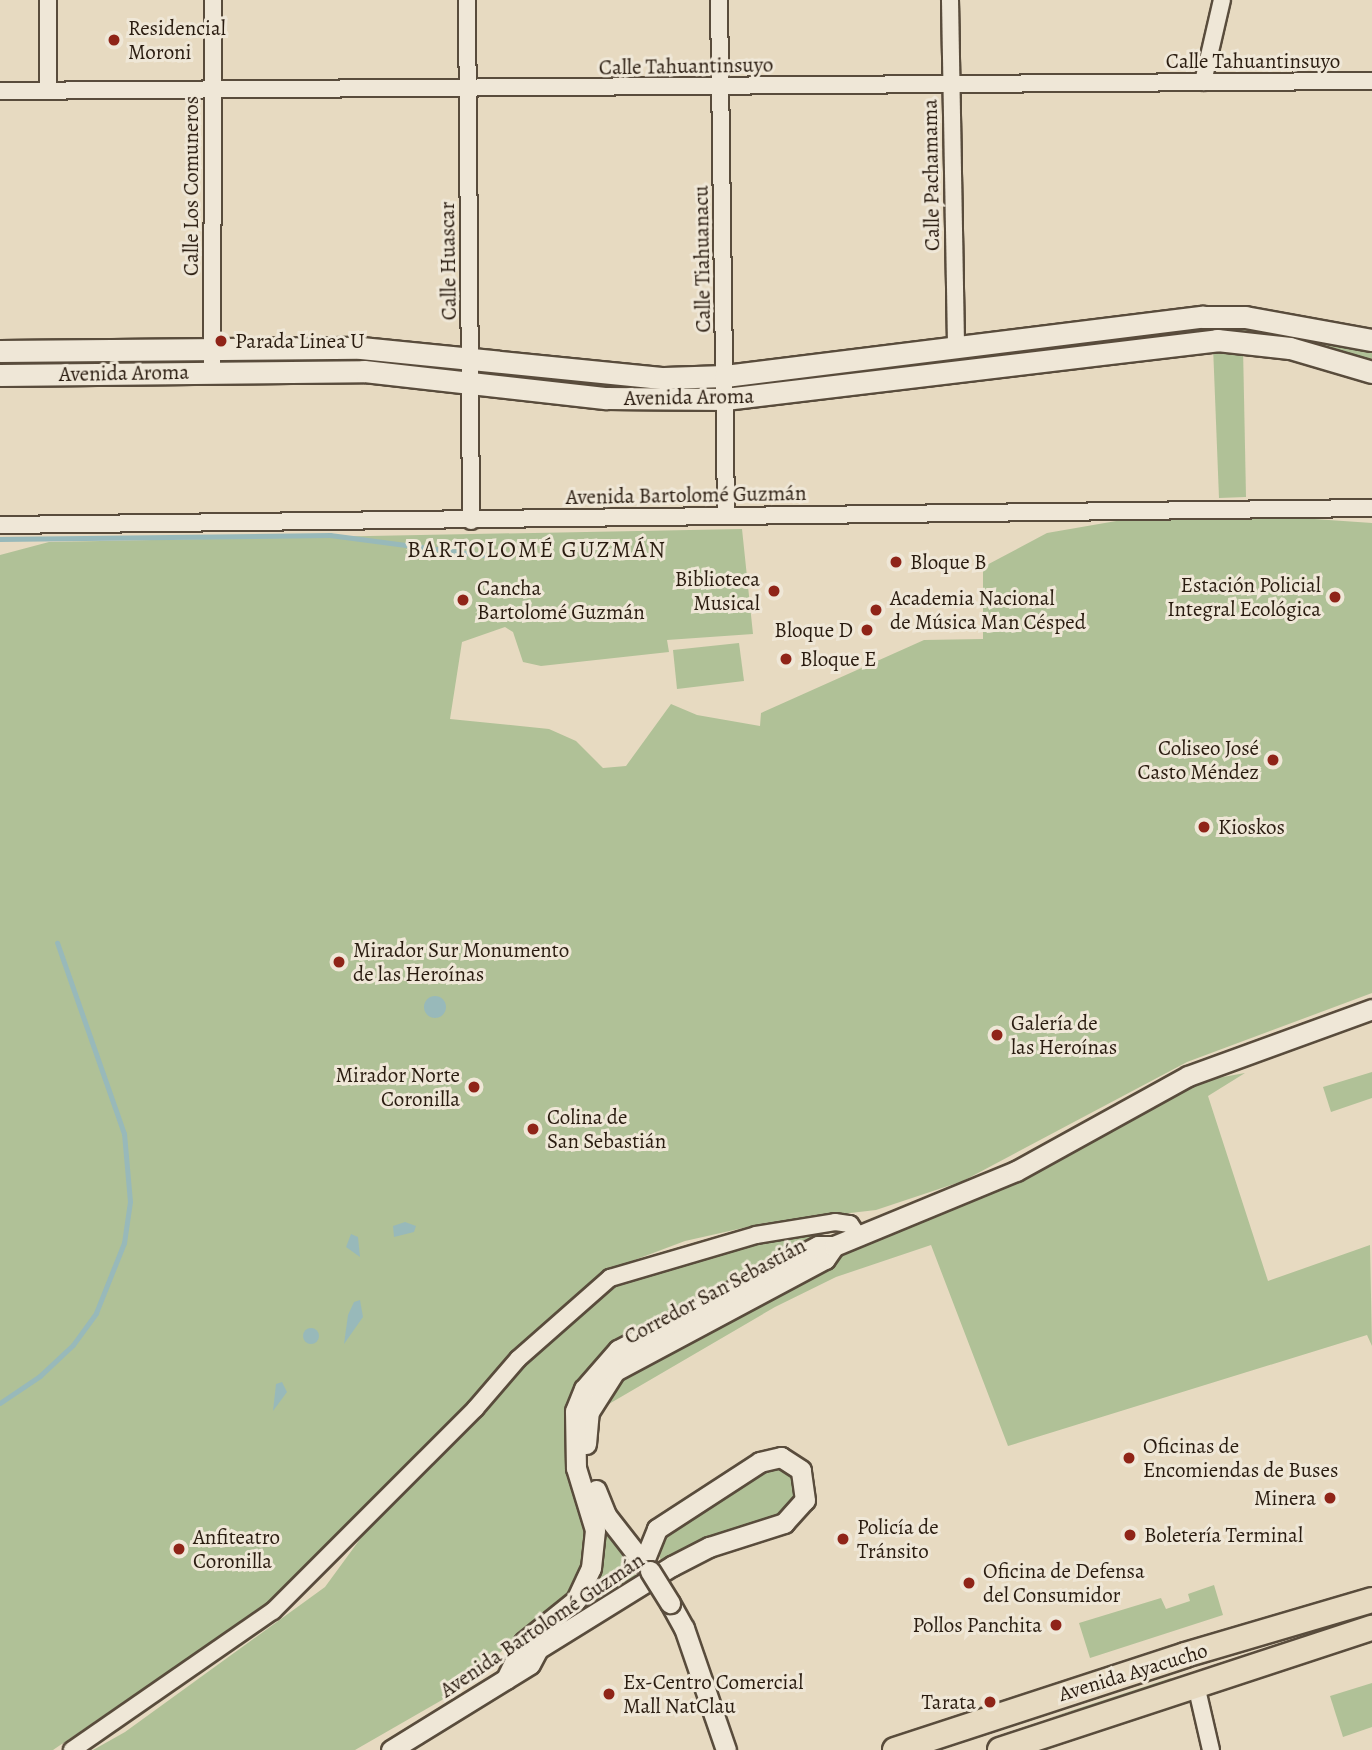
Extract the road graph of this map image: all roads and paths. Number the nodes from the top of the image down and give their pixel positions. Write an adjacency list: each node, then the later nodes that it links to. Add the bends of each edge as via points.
1 (48, 0): 13 (street)
2 (213, 0): 11 (street, Calle Los Comuneros)
3 (467, 0): 12 (street, Calle Huascar)
4 (719, 0): 10 (street, Calle Tiahuanacu)
5 (950, 0): 9 (street, Calle Pachamama)
6 (1223, 0): 7 (street)
7 (1203, 82): 8 (street, Calle Tahuantinsuyo); 9 (street, Calle Tahuantinsuyo)
8 (1372, 82)
9 (950, 83): 10 (street, Calle Tahuantinsuyo); 17 (street, Calle Pachamama)
10 (720, 87): 12 (street, Calle Tahuantinsuyo); 23 (street, Calle Tiahuanacu)
11 (212, 88): 12 (street, Calle Tahuantinsuyo); 13 (street, Calle Tahuantinsuyo); 16 (street, Calle Los Comuneros)
12 (467, 89): 19 (street, Calle Huascar)
13 (48, 90): 14 (street, Calle Tahuantinsuyo)
14 (0, 91)
15 (1372, 340): 17 (main road, Avenida Aroma, via 1245,317 1202,317)
16 (212, 347): 18 (main road, Avenida Aroma); 19 (main road, Avenida Aroma, via 361,348); 20 (street, Calle Los Comuneros)
17 (956, 349): 23 (main road, Avenida Aroma)
18 (0, 351)
19 (470, 356): 23 (main road, Avenida Aroma, via 608,375); 24 (street, Calle Huascar)
20 (212, 372): 22 (main road, Avenida Aroma); 24 (main road, Avenida Aroma, via 364,371)
21 (1372, 372): 25 (main road, Avenida Aroma, via 1290,348 1217,340)
22 (0, 375)
23 (725, 376): 25 (street, Calle Tiahuanacu)
24 (470, 381): 25 (main road, Avenida Aroma, via 606,398); 28 (street, Calle Huascar)
25 (725, 399): 27 (street, Calle Tiahuanacu)
26 (1372, 508): 27 (street, Avenida Bartolomé Guzmán)
27 (726, 516): 28 (street, Avenida Bartolomé Guzmán)
28 (471, 521): 29 (street, Avenida Bartolomé Guzmán)
29 (0, 525)
30 (1372, 1009): 31 (street, Corredor San Sebastián, via 1188,1076 1016,1171)
31 (858, 1236): 32 (street, Corredor San Sebastián); 39 (street, via 850,1224 835,1222 756,1235 610,1278 518,1359 475,1409 273,1611)
32 (834, 1246): 33 (street, Corredor San Sebastián, via 825,1259 641,1354 602,1386 589,1412 585,1437 589,1465 606,1516); 36 (street, Corredor San Sebastián, via 818,1245 618,1350 602,1364 575,1411 576,1468 595,1530 591,1568 576,1600 524,1642)
33 (646, 1567): 36 (street, Avenida Bartolomé Guzmán, via 657,1529 760,1462 781,1457 801,1471 805,1500 784,1523 709,1547 672,1566 538,1649 530,1664); 41 (street, Corredor San Sebastián, bridge, via 684,1628)
34 (1372, 1600): 42 (main road, Avenida Ayacucho, via 1068,1691)
35 (1372, 1628): 37 (main road, Avenida Ayacucho)
36 (506, 1679): 40 (street, Avenida Bartolomé Guzmán)
37 (1196, 1685): 38 (main road, Avenida Ayacucho); 44 (street)
38 (1036, 1744): 43 (main road, Avenida Ayacucho)
39 (72, 1750)
40 (390, 1750)
41 (726, 1750)
42 (895, 1750)
43 (1000, 1750)
44 (1211, 1750)

